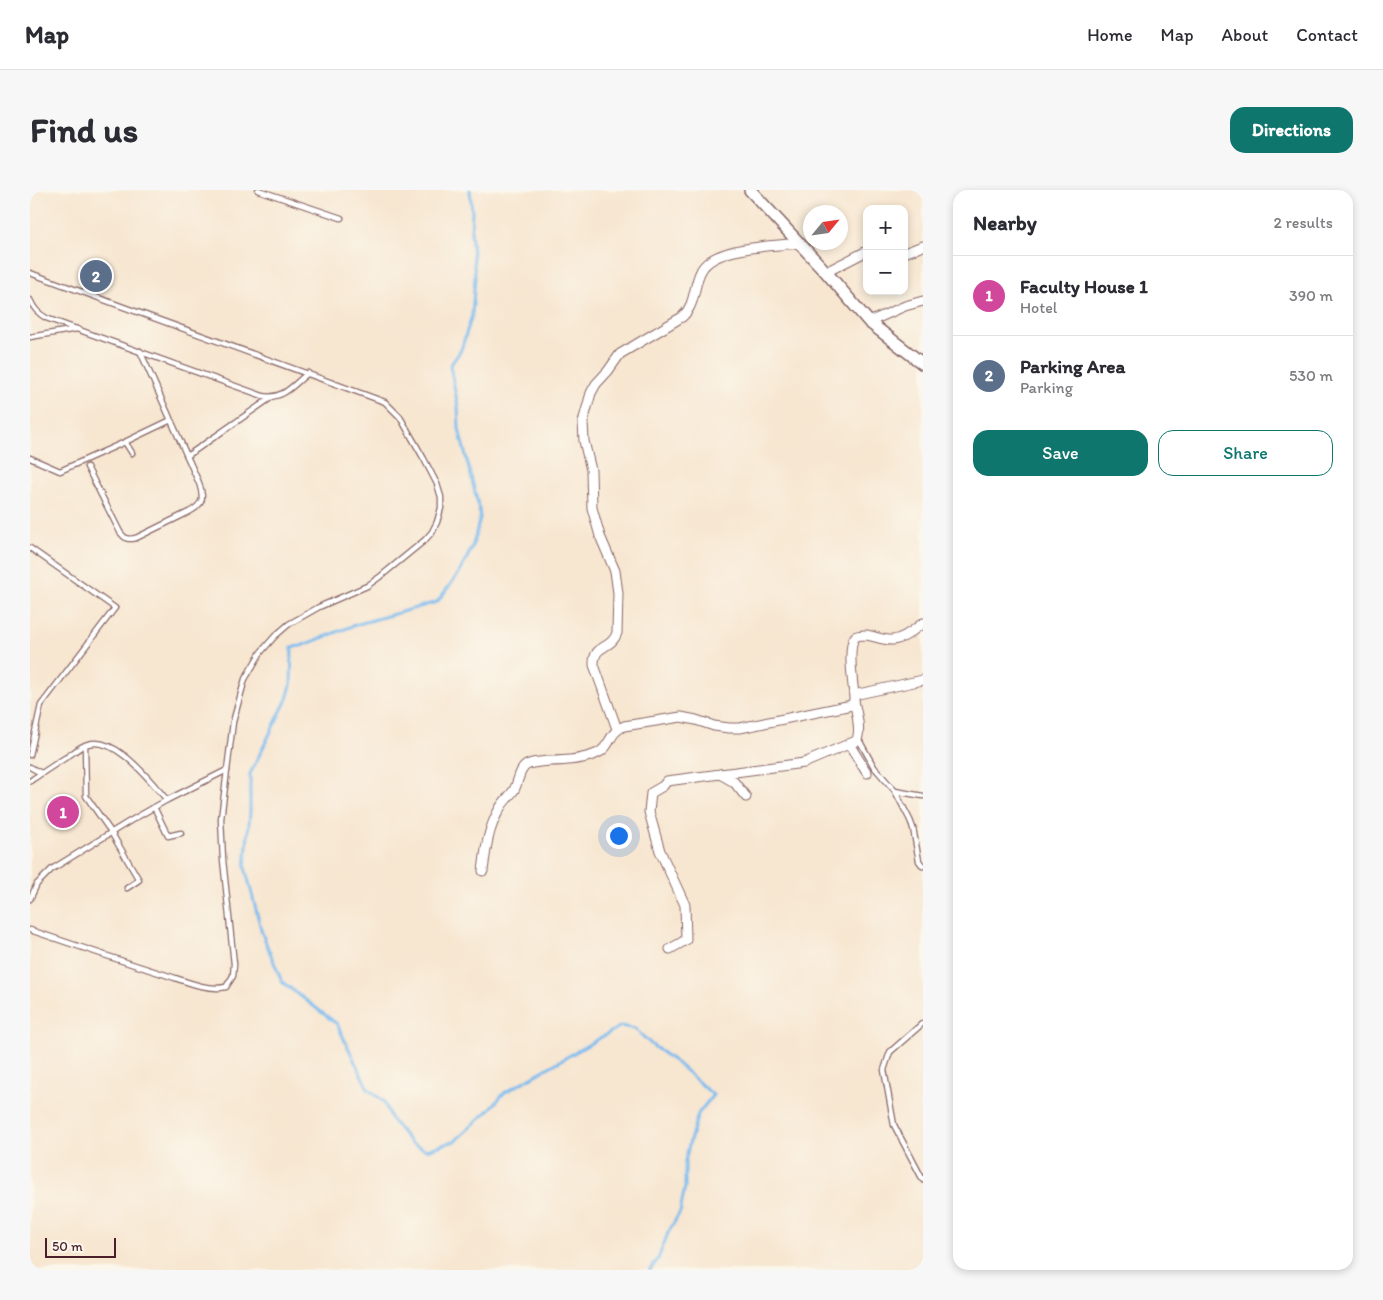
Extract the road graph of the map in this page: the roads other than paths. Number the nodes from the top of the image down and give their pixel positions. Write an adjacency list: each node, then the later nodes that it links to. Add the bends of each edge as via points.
1 (258, 190): 3 (lane)
2 (750, 190): 4 (street)
3 (342, 218)
4 (800, 244): 9 (street); 30 (street, via 736,250 713,258 700,271 688,312 620,354 591,393 582,430 591,470 592,508 615,571 618,594 617,633 611,643 596,652 594,665)
5 (923, 246): 6 (street)
6 (908, 252)
7 (863, 254): 9 (street)
8 (30, 272): 18 (lane)
9 (826, 272): 13 (street)
10 (30, 300): 12 (lane)
11 (923, 301): 13 (street)
12 (32, 307): 14 (lane, via 46,318)
13 (870, 322): 17 (street)
14 (78, 329): 15 (lane); 16 (lane)
15 (30, 337)
16 (140, 351): 19 (lane); 20 (lane)
17 (923, 364)
18 (308, 373): 19 (lane, via 284,393); 36 (lane, via 374,397 392,408 433,476 441,497 441,508 432,532 425,540 380,576 367,586 303,615 289,624 261,652 241,690 232,722)
19 (272, 398): 23 (lane)
20 (171, 420): 21 (lane); 23 (lane)
21 (125, 442): 22 (lane); 24 (lane, via 60,470)
22 (132, 453)
23 (187, 456): 25 (lane, via 202,491 201,503 189,512 129,540 120,532)
24 (30, 458)
25 (87, 467)
26 (30, 548): 34 (lane, via 115,608 41,705)
27 (923, 623): 29 (street, via 893,640 867,635 854,638 850,662)
28 (923, 680): 29 (street)
29 (854, 698): 30 (street, via 848,707 740,728 714,726 681,717); 31 (street)
30 (617, 729): 49 (street, via 600,752 588,757 525,765 514,790 500,807 490,828)
31 (858, 738): 32 (street); 41 (lane, via 874,766)
32 (850, 744): 38 (street); 39 (street, via 804,763)
33 (85, 746): 37 (lane); 44 (lane, via 108,745 117,750); 46 (lane, via 86,796)
34 (30, 755)
35 (30, 767): 37 (lane)
36 (227, 770): 44 (lane); 52 (lane, via 221,839 234,964 233,976 226,986 205,987)
37 (41, 773): 40 (lane)
38 (867, 773)
39 (720, 774): 43 (street, via 734,782); 53 (street, via 667,781 651,794 649,812 658,843 684,905 686,940)
40 (30, 781)
41 (895, 791): 42 (lane); 48 (lane, via 913,828 919,861)
42 (923, 796)
43 (746, 797)
44 (168, 800): 45 (lane)
45 (154, 807): 46 (lane); 47 (lane, via 168,836)
46 (111, 832): 50 (lane, via 139,880); 51 (lane, via 52,869 37,884)
47 (180, 833)
48 (923, 866)
49 (482, 870)
50 (127, 888)
51 (30, 899)
52 (30, 930)
53 (670, 949)
54 (923, 1023): 55 (lane, via 890,1052 884,1070 894,1125)
55 (923, 1180)

